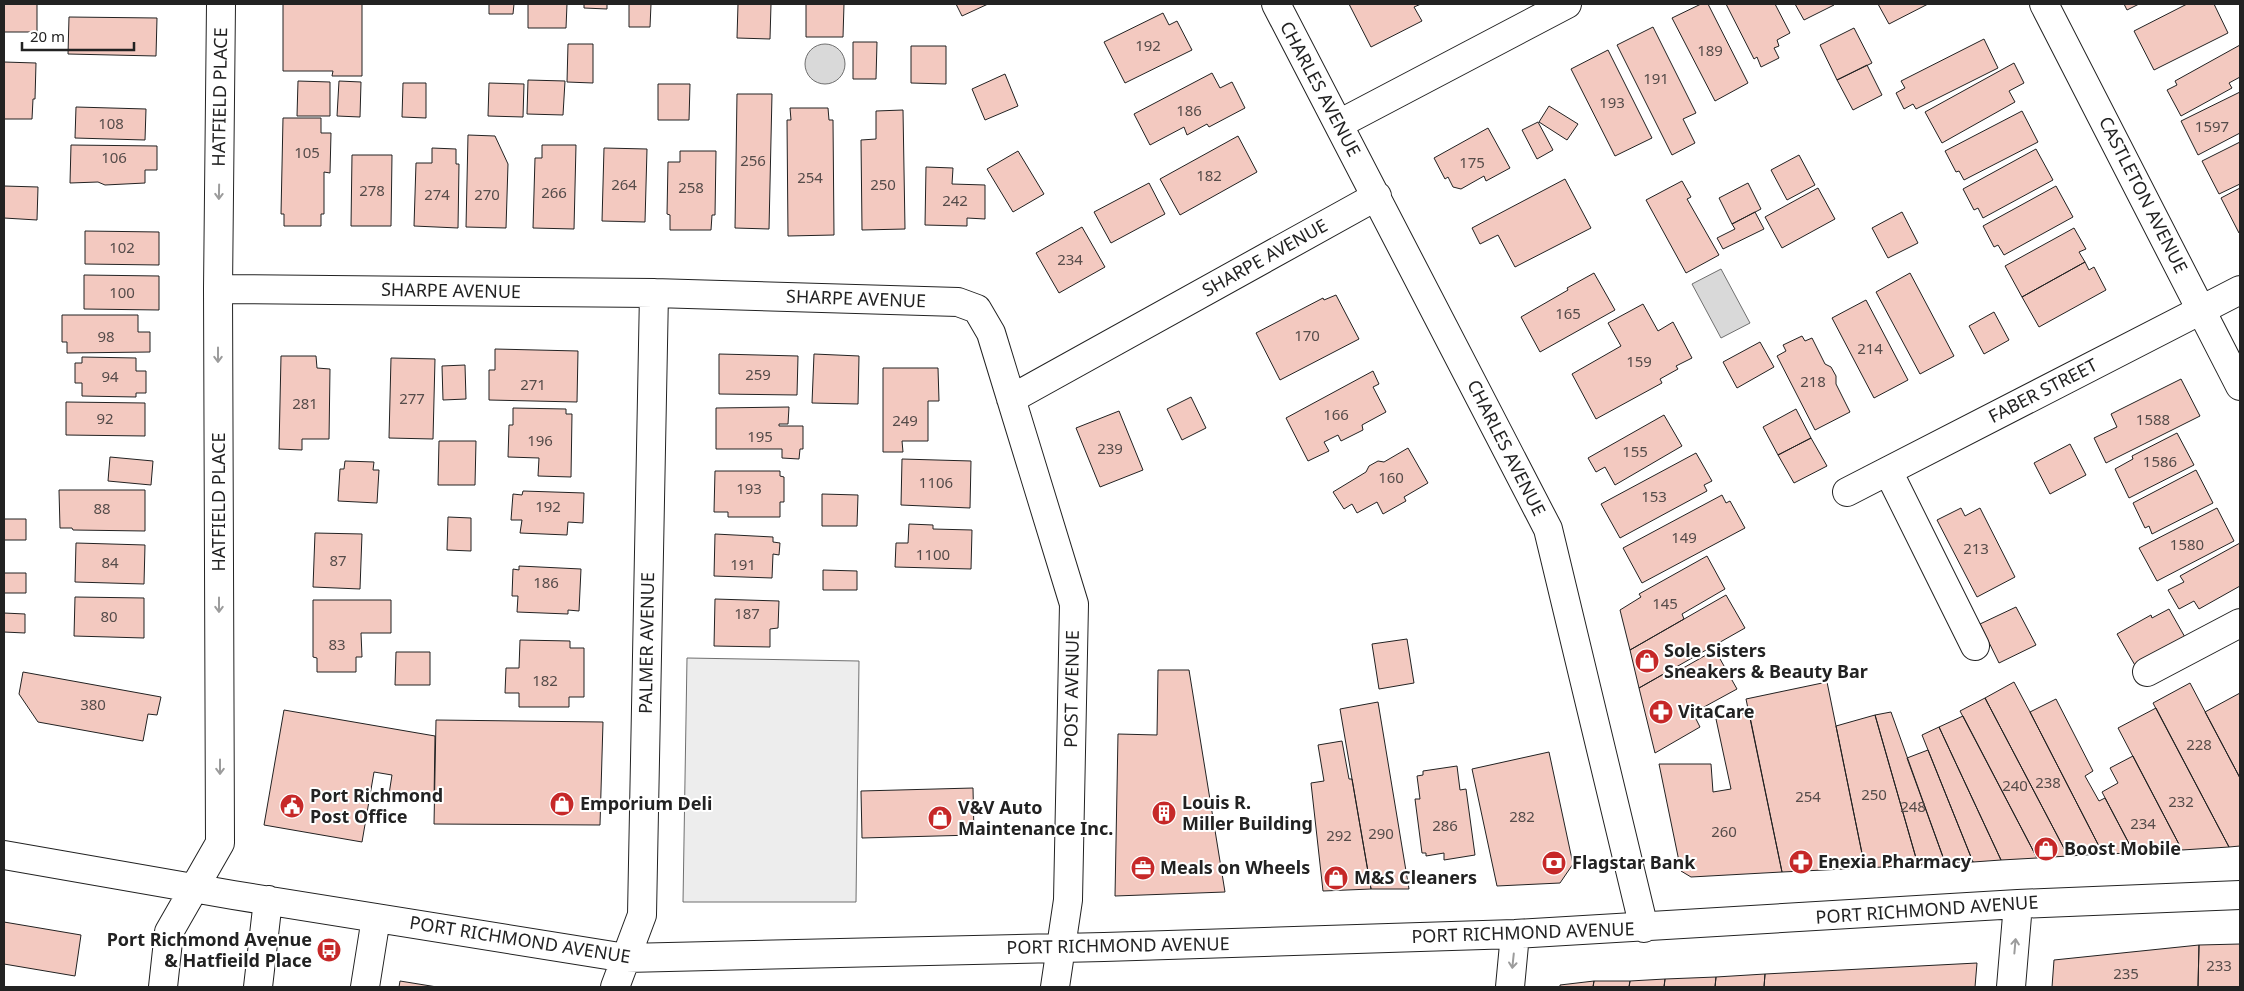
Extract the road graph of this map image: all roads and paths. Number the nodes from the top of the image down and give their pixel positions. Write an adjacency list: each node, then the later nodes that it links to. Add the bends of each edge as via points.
1 (221, 4): 7 (street, HATFIELD PLACE, one-way to 7)
2 (1276, 4): 5 (street, CHARLES AVENUE)
3 (1567, 4): 5 (street)
4 (2044, 4): 10 (street, CASTLETON AVENUE)
5 (1339, 124): 6 (street, CHARLES AVENUE)
6 (1377, 196): 12 (street, SHARPE AVENUE); 24 (street, CHARLES AVENUE, via 1548,529)
7 (218, 289): 9 (street, SHARPE AVENUE); 19 (street, HATFIELD PLACE, one-way to 19, via 220,842)
8 (2240, 290): 10 (street, FABER STREET)
9 (654, 293): 12 (street, SHARPE AVENUE, via 958,302 977,309 991,333); 27 (street, PALMER AVENUE, via 642,915)
10 (2202, 310): 11 (street, CASTLETON AVENUE); 13 (street, FABER STREET)
11 (2240, 386)
12 (1011, 399): 26 (street, POST AVENUE, via 1074,604 1068,900)
13 (1888, 471): 14 (street, FABER STREET); 16 (street)
14 (1846, 492)
15 (2240, 623): 17 (street)
16 (1975, 646)
17 (2147, 672)
18 (4, 855): 19 (street, PORT RICHMOND AVENUE)
19 (193, 888): 21 (street, PORT RICHMOND AVENUE); 28 (street, HATFIELD PLACE, via 170,932)
20 (2240, 895): 22 (street, PORT RICHMOND AVENUE)
21 (268, 900): 23 (street, PORT RICHMOND AVENUE); 29 (street)
22 (2018, 904): 24 (street, PORT RICHMOND AVENUE); 34 (street, one-way to 22)
23 (376, 918): 27 (street, PORT RICHMOND AVENUE); 30 (street)
24 (1644, 928): 25 (street, PORT RICHMOND AVENUE)
25 (1515, 934): 26 (street, PORT RICHMOND AVENUE); 33 (street, one-way to 33)
26 (1061, 948): 27 (street, PORT RICHMOND AVENUE); 32 (street, POST AVENUE)
27 (626, 958): 31 (street, PALMER AVENUE)
28 (163, 987)
29 (258, 987)
30 (365, 987)
31 (615, 987)
32 (1055, 987)
33 (1510, 987)
34 (2011, 987)

